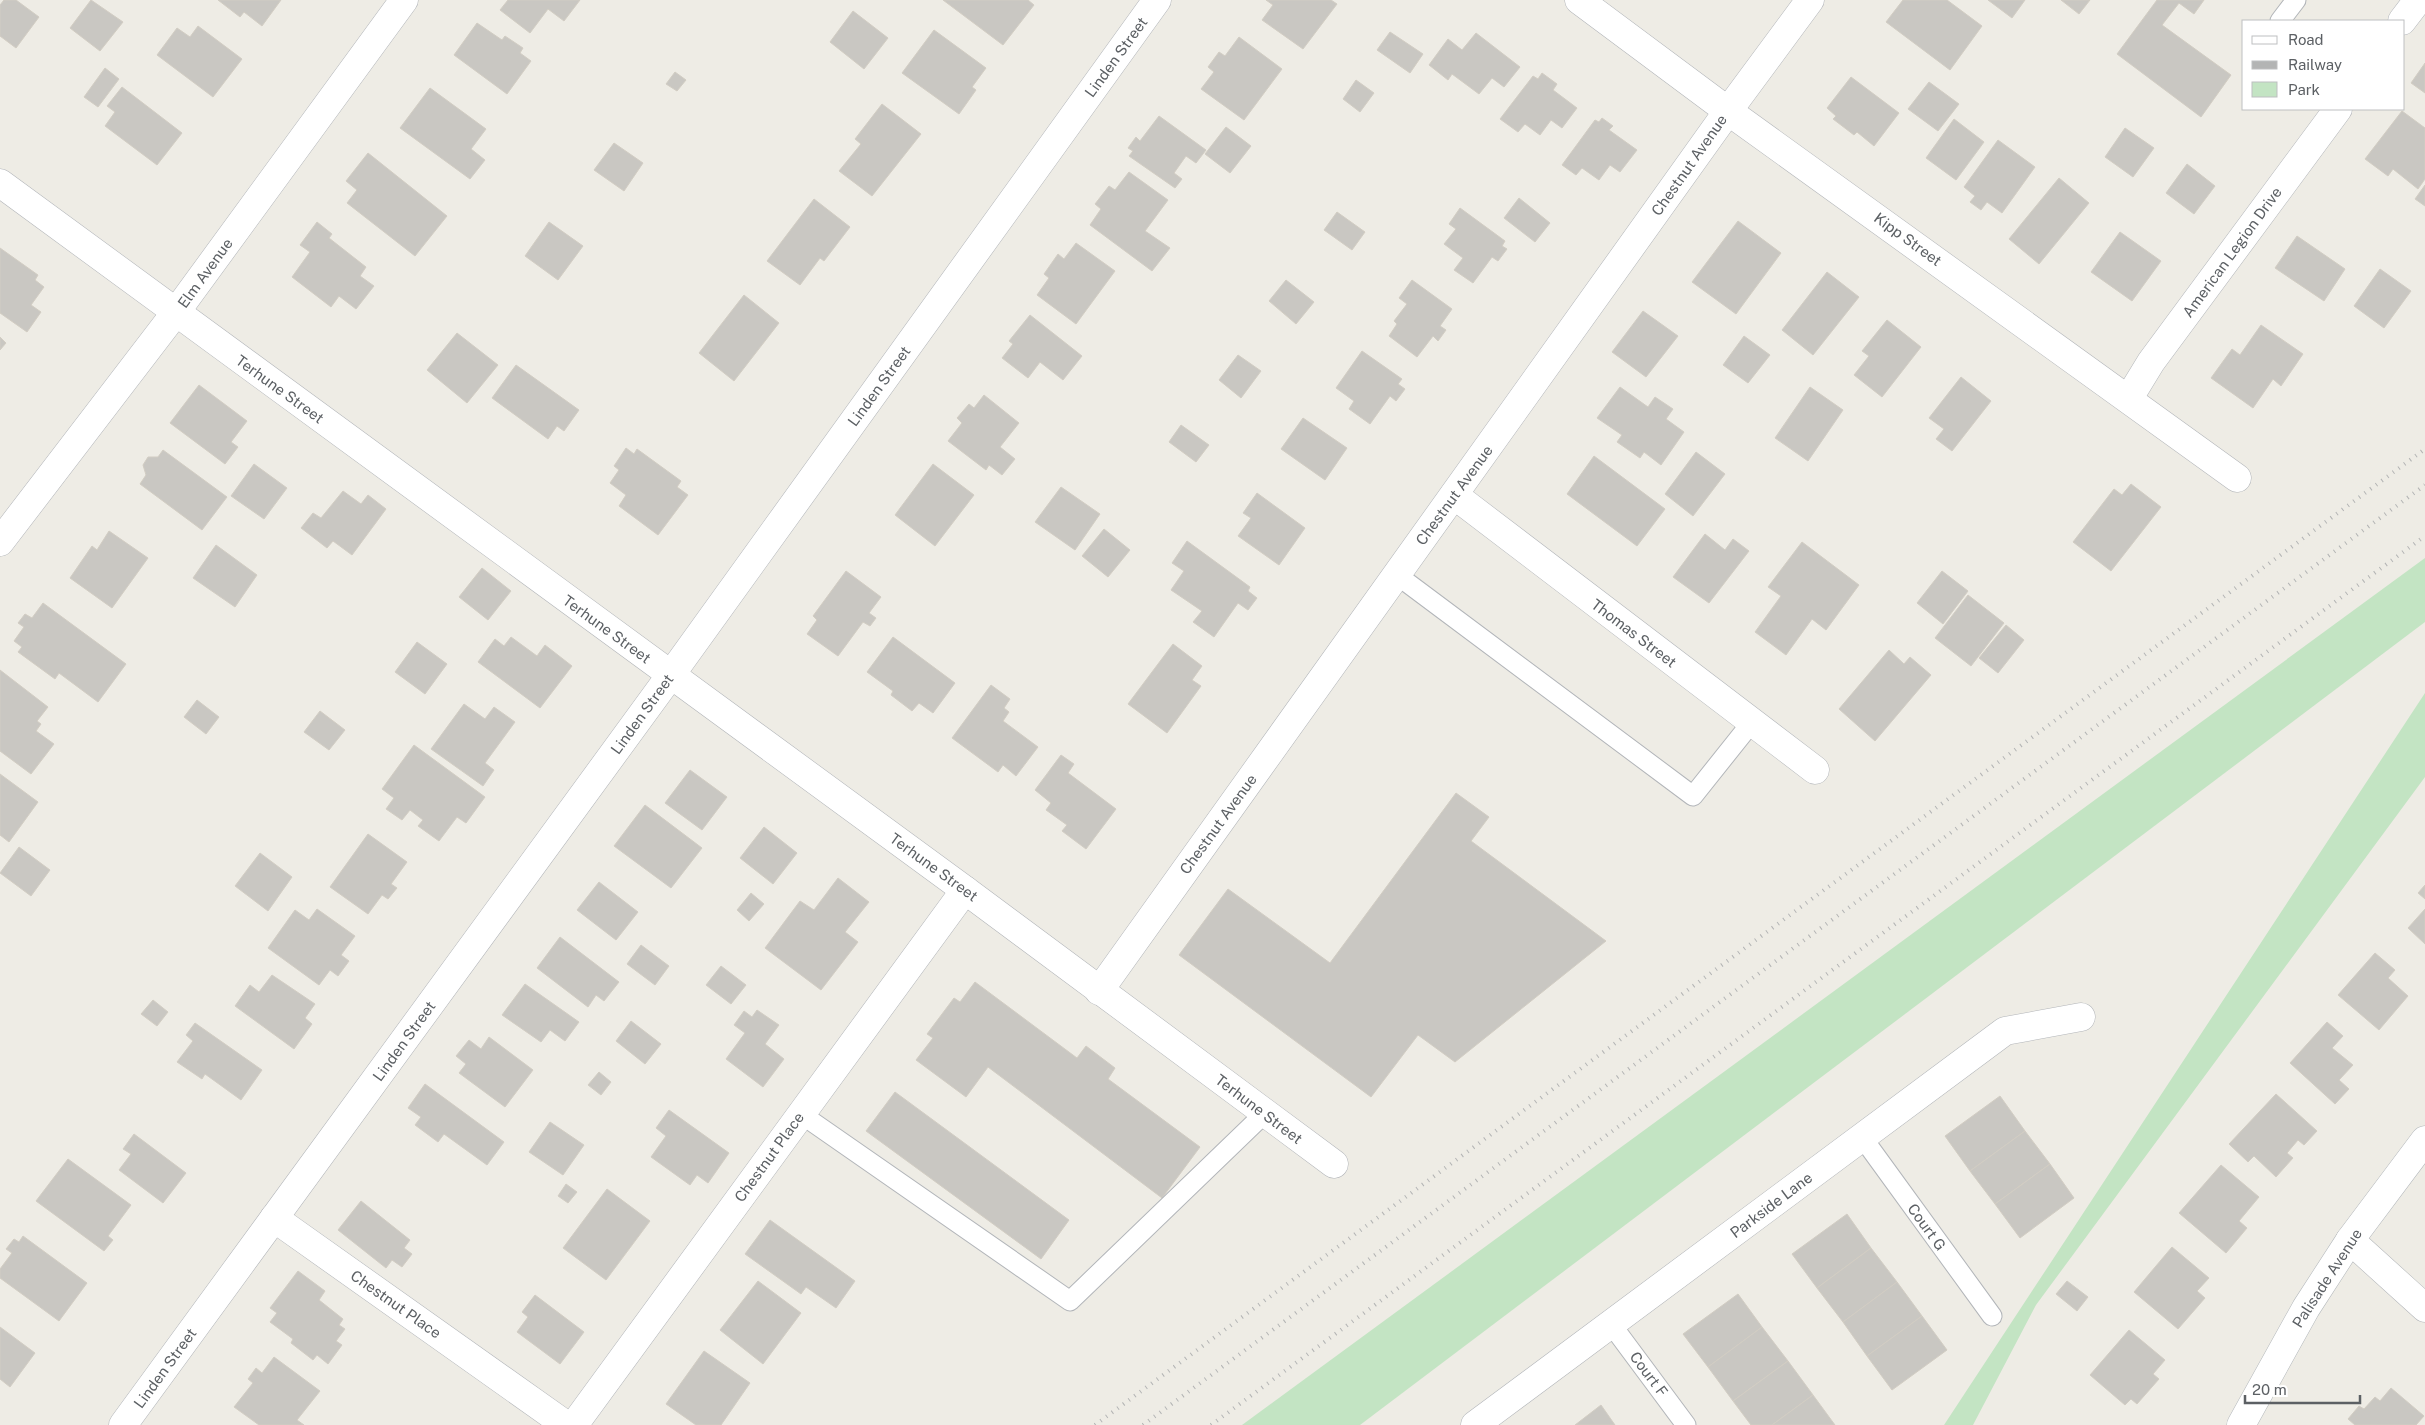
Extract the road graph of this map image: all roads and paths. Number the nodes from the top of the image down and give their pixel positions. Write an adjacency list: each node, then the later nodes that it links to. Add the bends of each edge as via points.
1 (404, 0): 12 (street, Elm Avenue)
2 (1157, 0): 18 (street, Linden Street)
3 (1579, 0): 9 (street, Kipp Street)
4 (1810, 0): 9 (street, Chestnut Avenue)
5 (2296, 0): 7 (lane)
6 (2418, 0): 8 (street)
7 (2281, 20)
8 (2403, 20)
9 (1728, 111): 13 (street, Kipp Street); 15 (street, Chestnut Avenue)
10 (2332, 111): 13 (street, American Legion Drive, via 2150,362)
11 (0, 183): 12 (street, Terhune Street)
12 (176, 312): 16 (street, Elm Avenue); 18 (street, Terhune Street)
13 (2129, 398): 14 (street, Kipp Street)
14 (2237, 478)
15 (1454, 495): 17 (street, Chestnut Avenue); 19 (street, Thomas Street)
16 (0, 542)
17 (1397, 575): 19 (lane, via 1693,796); 22 (street, Chestnut Avenue)
18 (670, 676): 21 (street, Terhune Street); 29 (street, Linden Street)
19 (1752, 722): 20 (street, Thomas Street)
20 (1814, 770)
21 (965, 890): 22 (street, Terhune Street); 25 (street, Chestnut Place)
22 (1099, 991): 24 (street, Terhune Street)
23 (2081, 1017): 26 (street, Parkside Lane, via 2005,1031)
24 (1265, 1113): 25 (lane, via 1070,1301); 28 (street, Terhune Street)
25 (801, 1114): 36 (street, Chestnut Place)
26 (1862, 1137): 32 (lane, Court G); 33 (street, Parkside Lane)
27 (2425, 1140): 30 (street, Palisade Avenue)
28 (1334, 1164)
29 (274, 1218): 34 (street, Linden Street); 35 (street, Chestnut Place)
30 (2350, 1240): 31 (street); 39 (street, Palisade Avenue, via 2306,1308)
31 (2425, 1308)
32 (1992, 1316)
33 (1611, 1324): 37 (street, Parkside Lane); 38 (lane, Court F)
34 (124, 1425)
35 (566, 1425)
36 (574, 1425)
37 (1475, 1425)
38 (1686, 1425)
39 (2241, 1425)

